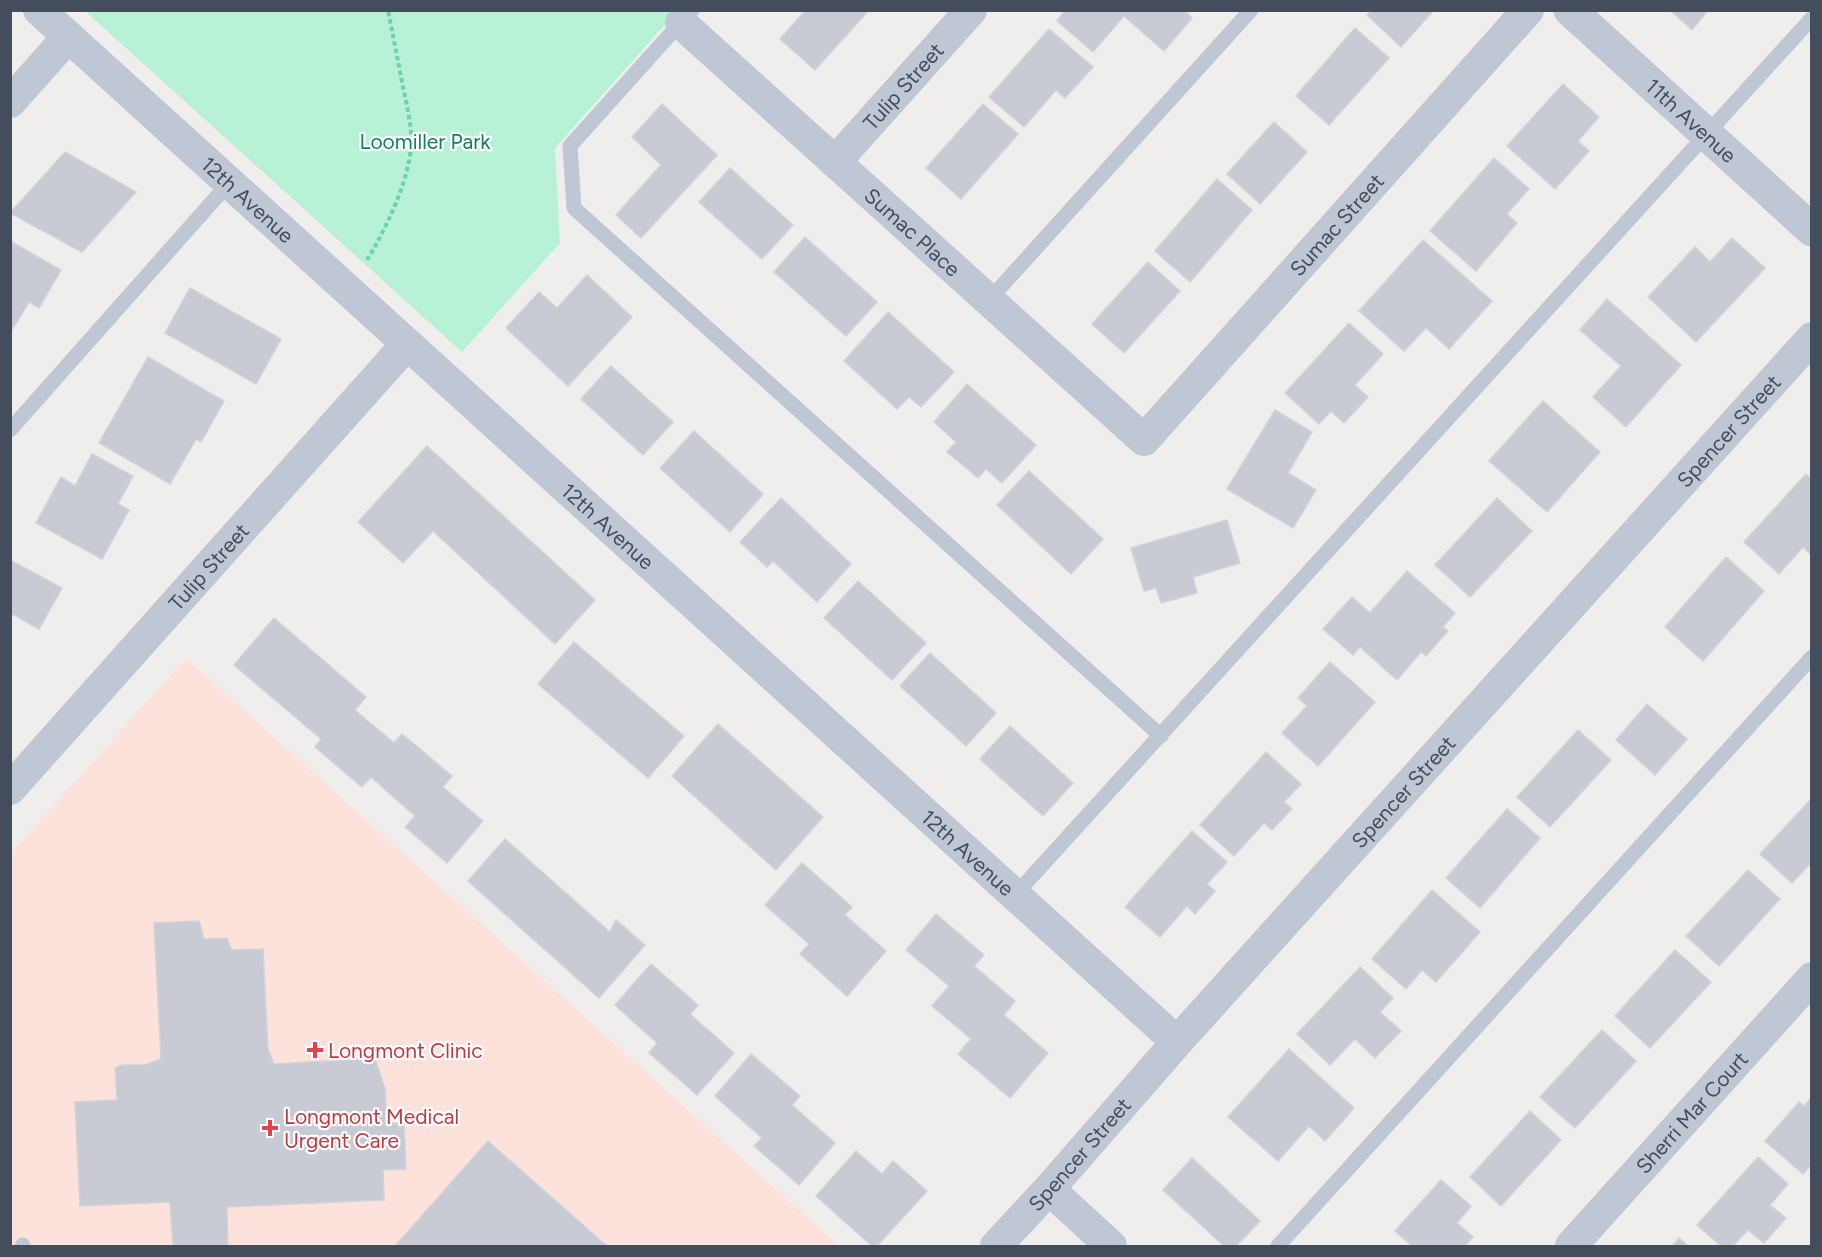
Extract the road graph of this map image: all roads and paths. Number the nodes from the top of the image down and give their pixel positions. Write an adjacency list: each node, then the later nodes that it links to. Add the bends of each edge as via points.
1 (39, 10): 9 (street, 12th Avenue)
2 (388, 10): 15 (path, via 410,121 411,145 400,192)
3 (971, 10): 12 (street, Tulip Street)
4 (1251, 10): 16 (lane)
5 (1528, 10): 20 (street, Sumac Street)
6 (1570, 10): 11 (street, 11th Avenue)
7 (687, 17): 12 (street, Sumac Place); 22 (lane, via 570,146 574,208)
8 (1812, 18): 11 (lane)
9 (68, 37): 10 (street); 13 (street, 12th Avenue)
10 (10, 102)
11 (1706, 134): 14 (street, 11th Avenue); 22 (lane)
12 (835, 162): 16 (street, Sumac Place)
13 (229, 183): 18 (street, 12th Avenue); 19 (lane)
14 (1812, 230)
15 (367, 260)
16 (989, 300): 20 (street, Sumac Place)
17 (1812, 338): 26 (street, Spencer Street)
18 (407, 344): 23 (street, Tulip Street); 24 (street, 12th Avenue)
19 (10, 430)
20 (1144, 440)
21 (1812, 657): 30 (lane)
22 (1161, 735): 24 (lane)
23 (10, 789)
24 (1015, 895): 26 (street, 12th Avenue)
25 (1812, 978): 31 (street, Sherri Mar Court)
26 (1177, 1042): 27 (street, Spencer Street)
27 (1048, 1190): 28 (street, Spencer Street); 29 (street)
28 (996, 1246)
29 (1111, 1246)
30 (1278, 1246)
31 (1571, 1246)

